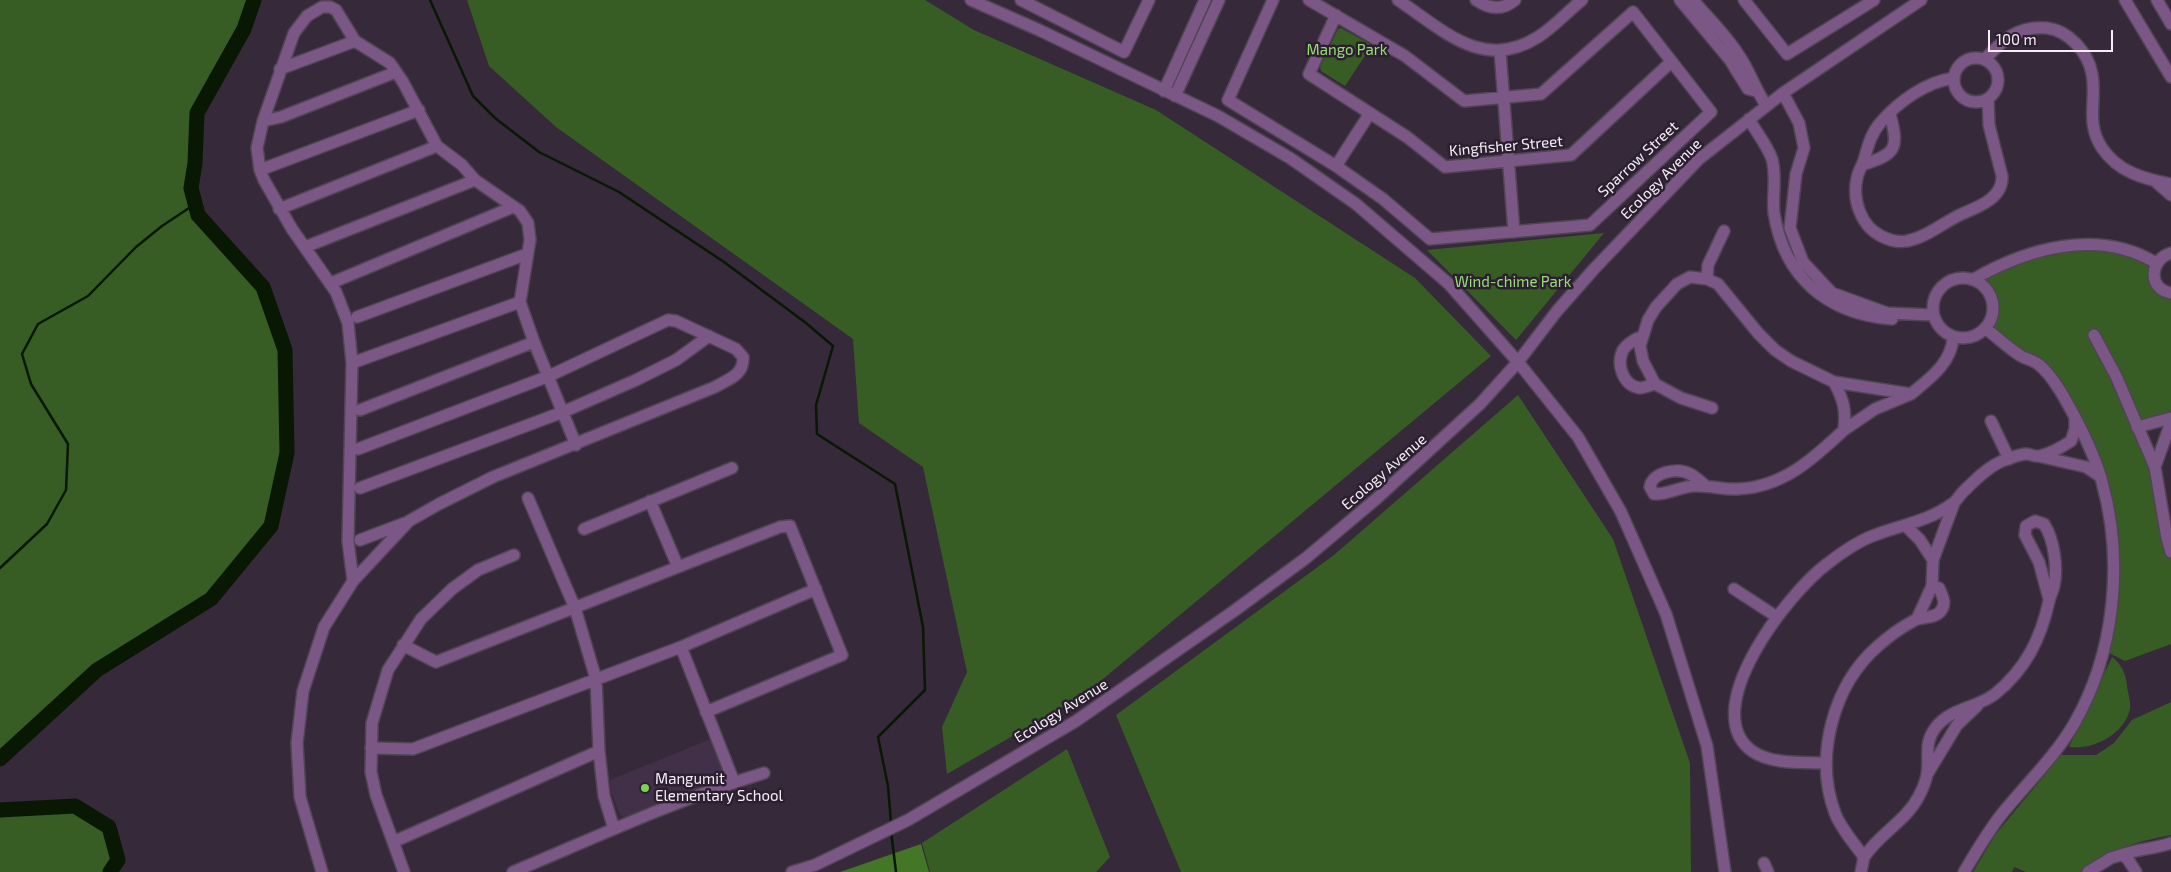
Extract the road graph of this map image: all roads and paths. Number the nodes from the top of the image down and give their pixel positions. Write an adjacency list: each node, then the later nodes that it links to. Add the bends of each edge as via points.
1 (1021, 0): 2 (street, via 1124,52)
2 (1149, 0)
3 (1274, 0): 43 (street, Sparrow Street, via 1228,100)
4 (1309, 0): 18 (street, Sparrow Street)
5 (1398, 0): 21 (street, via 1452,37 1479,50)
6 (1476, 0): 7 (street, via 1495,8)
7 (1515, 0)
8 (1582, 0): 21 (street, via 1540,36 1520,47)
9 (1680, 0): 29 (street, via 1730,60 1748,90)
10 (1694, 0): 29 (street, via 1738,54)
11 (1874, 0): 15 (street, via 1787,54)
12 (1921, 0): 30 (street, Ecology Avenue)
13 (2125, 0): 26 (street)
14 (2157, 0): 19 (street)
15 (1748, 1)
16 (973, 2): 28 (street)
17 (1210, 4): 28 (street); 31 (street)
18 (1336, 15): 32 (street, Sparrow Street, via 1405,56 1464,101); 36 (street, Kingfisher Street, via 1310,74)
19 (2171, 24)
20 (355, 41): 24 (street); 24 (street, via 336,10 322,7 306,16 294,33); 25 (street, via 390,63)
21 (1500, 51): 32 (street)
22 (1985, 59): 27 (street, via 1964,61 1955,71); 33 (street, via 1995,68 1999,81); 46 (street, via 2005,38 2022,30 2051,28 2073,39 2092,73 2091,119 2101,147 2112,161 2128,172)
23 (1671, 62): 32 (street, Sparrow Street, via 1633,12 1540,94); 41 (street, Kingfisher Street, via 1571,155); 52 (street, Sparrow Street, via 1710,112 1590,225)
24 (280, 69): 39 (street)
25 (396, 72): 35 (street); 39 (street, via 287,114)
26 (2171, 77)
27 (1954, 78): 33 (street, via 1956,90 1964,99 1976,102); 37 (street, via 1926,86)
28 (1164, 91): 31 (street)
29 (1756, 91): 34 (street)
30 (1783, 93): 34 (street, Ecology Avenue); 63 (street, via 1799,123 1804,148 1796,174 1790,228 1803,262 1832,293 1887,313)
31 (1175, 96): 70 (street, via 1218,116 1290,158 1356,204 1449,284)
32 (1503, 98): 41 (street)
33 (1988, 99): 42 (street, via 1989,125 2003,182 1994,196 1923,236 1905,242 1874,233 1860,212 1856,198 1857,177)
34 (1766, 105): 38 (street, Ecology Avenue)
35 (419, 110): 40 (street); 44 (street)
36 (1370, 113): 41 (street, Kingfisher Street, via 1444,167); 43 (street)
37 (1890, 114): 42 (street, via 1880,122 1870,139); 42 (street, via 1896,138 1891,151 1880,160)
38 (1749, 119): 63 (street, via 1772,160 1774,212 1785,251 1811,288 1842,309 1868,316); 70 (street, Ecology Avenue, via 1699,159 1594,268)
39 (263, 120): 44 (street, via 257,148)
40 (437, 146): 45 (street, via 462,164); 50 (street)
41 (1508, 161): 52 (street)
42 (1862, 165)
43 (1336, 166): 52 (street, Sparrow Street, via 1384,199 1430,239)
44 (260, 170): 50 (street)
45 (475, 180): 49 (street); 53 (street)
46 (2154, 181): 47 (street); 48 (street)
47 (2171, 184)
48 (2171, 195)
49 (514, 207): 55 (street, via 528,223 530,240); 59 (street)
50 (279, 209): 53 (street)
51 (1724, 231): 57 (street, via 1708,265)
52 (1514, 232)
53 (306, 247): 59 (street)
54 (2171, 252): 56 (street)
55 (527, 254): 61 (street); 62 (street)
56 (2156, 263): 58 (street, via 2143,254 2112,246 2079,245 2023,256); 60 (street, via 2156,283)
57 (1707, 278): 68 (street, via 1690,277 1677,284 1656,306); 73 (street, via 1718,284 1775,350)
58 (1974, 279): 63 (street, via 1965,277 1946,282 1934,296); 64 (street, via 1989,292 1992,301 1993,311)
59 (330, 283): 71 (street, via 348,324)
60 (2171, 293)
61 (520, 302): 69 (street); 71 (street)
62 (357, 317)
63 (1934, 318): 67 (street, via 1945,333)
64 (1985, 328): 67 (street, via 1974,336); 79 (street, via 2021,356 2038,364)
65 (2094, 335): 83 (street, via 2116,376)
66 (709, 336): 72 (street, via 668,320); 78 (street, via 676,360); 85 (street, via 736,349 743,357 744,366 740,373)
67 (1953, 337): 75 (street, via 1941,369)
68 (1641, 339): 74 (street, via 1644,362); 74 (street, via 1629,343 1620,360 1620,368 1630,384 1640,388)
69 (534, 342): 72 (street); 77 (street)
70 (1518, 362): 130 (street, Ecology Avenue, via 1440,442 1306,558 1234,611 1076,721 908,820 815,865); 131 (street, via 1578,437 1621,512 1666,614 1707,746)
71 (352, 363): 105 (street, via 348,541)
72 (549, 376): 78 (street); 86 (street)
73 (1834, 382): 75 (street); 84 (street, via 1844,400)
74 (1655, 384): 76 (street, via 1680,398)
75 (1911, 394): 84 (street, via 1875,410)
76 (1712, 408)
77 (360, 410)
78 (563, 412): 85 (street); 93 (street)
79 (2074, 416): 87 (street, via 2075,429 2071,441); 91 (street)
80 (2171, 418): 83 (street)
81 (1991, 421): 88 (street)
82 (2171, 422): 89 (street)
83 (2137, 427): 89 (street)
84 (1844, 430): 92 (street, via 1800,469 1780,480 1738,489)
85 (576, 445): 97 (street, via 493,477)
86 (358, 449)
87 (2038, 456): 88 (street, via 2025,454); 91 (street, via 2086,467)
88 (2009, 459): 96 (street, via 1977,478)
89 (2155, 467): 101 (street)
90 (732, 468): 95 (street)
91 (2101, 476): 133 (street, via 2112,530 2113,590 2109,624 2092,684 2075,722 2058,749 2002,814)
92 (1706, 486)
93 (360, 488)
94 (528, 498): 110 (street)
95 (650, 501): 99 (street); 104 (street)
96 (1954, 504): 98 (street, via 1928,518); 103 (street)
97 (409, 521): 100 (street); 105 (street)
98 (1905, 525): 103 (street); 111 (street, via 1874,535 1826,564)
99 (584, 529)
100 (360, 540)
101 (2171, 552)
102 (514, 555): 113 (street, via 478,570 452,589 421,619)
103 (1933, 560): 106 (street)
104 (678, 567): 107 (street, via 790,526); 110 (street)
105 (353, 581): 127 (street, via 324,627 303,691 297,743 300,797)
106 (1932, 586): 112 (street); 112 (street, via 1939,588 1945,600 1943,608 1938,614)
107 (816, 589): 114 (street); 116 (street, via 842,656)
108 (1734, 589): 111 (street)
109 (2049, 600): 109 (street, via 2039,562 2025,535 2026,526 2035,521 2044,524 2051,541 2056,572); 126 (street, via 2038,639 2027,660 2011,680 1978,704 1957,725 1927,774 1914,805 1873,843)
110 (575, 608): 113 (street, via 436,662); 115 (street)
111 (1777, 617): 119 (street, via 1751,659 1736,699 1737,730 1751,750 1759,755)
112 (1917, 619): 119 (street, via 1877,647 1858,666 1842,692 1833,718)
113 (403, 645): 117 (street, via 388,670 380,696 372,723)
114 (681, 647): 115 (street); 116 (street)
115 (596, 679): 117 (street, via 413,749); 118 (street)
116 (706, 712): 121 (street)
117 (372, 748): 123 (street, via 370,772)
118 (599, 751): 122 (street, via 604,796); 123 (street)
119 (1826, 763): 126 (street, via 1835,813)
120 (764, 773): 121 (street)
121 (734, 782): 122 (street)
122 (614, 829): 129 (street)
123 (393, 842): 128 (street)
124 (2171, 843): 125 (street)
125 (2121, 855): 134 (street); 135 (street, via 2127,858)
126 (1864, 857): 132 (street)
127 (322, 872)
128 (404, 872)
129 (514, 872)
130 (792, 872)
131 (1725, 872)
132 (1861, 872)
133 (1964, 872)
134 (2088, 872)
135 (2136, 872)

